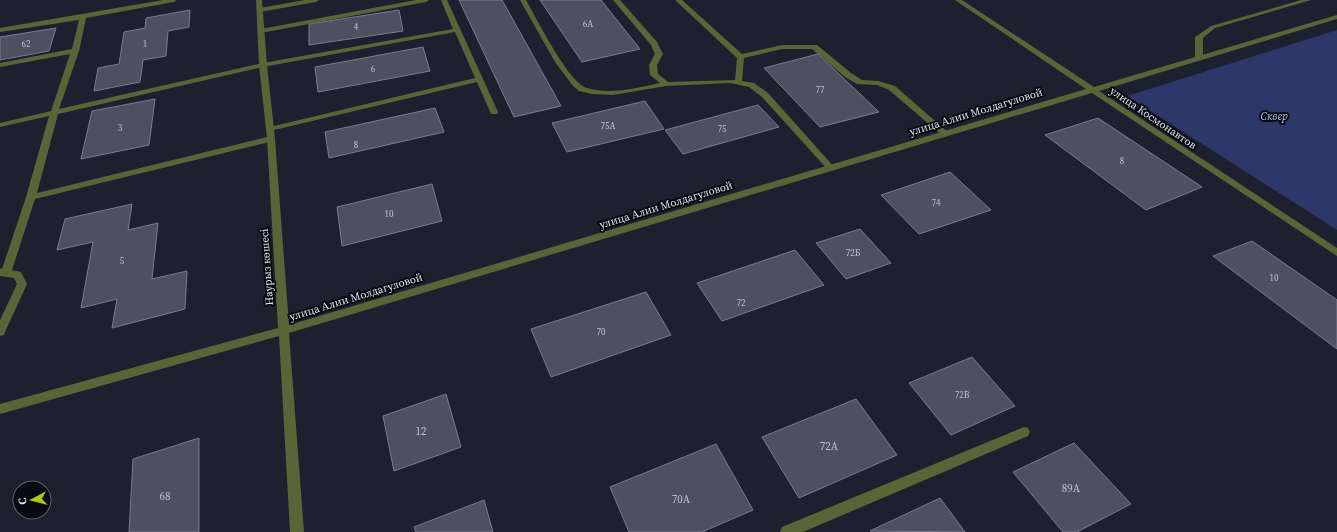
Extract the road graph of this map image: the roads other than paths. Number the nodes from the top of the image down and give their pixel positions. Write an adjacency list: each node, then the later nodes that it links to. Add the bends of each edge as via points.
1 (174, 0): 11 (street)
2 (316, 0): 10 (street)
3 (426, 0): 15 (street)
4 (444, 0): 14 (street)
5 (522, 0): 23 (street, via 562,67 580,88 598,93)
6 (616, 0): 23 (street, via 654,44 659,54 653,65 654,75)
7 (678, 0): 17 (street)
8 (958, 0): 24 (street, улица Космонавтов)
9 (1308, 0): 18 (street, via 1213,27 1199,37)
10 (259, 5): 15 (street, Наурыз көшесі)
11 (82, 17): 13 (street); 16 (street)
12 (1337, 17): 18 (street, улица Алии Молдагуловой)
13 (0, 30)
14 (457, 30): 20 (street); 21 (street)
15 (261, 31): 20 (street, Наурыз көшесі)
16 (75, 51): 19 (street); 26 (street)
17 (741, 57): 22 (street); 29 (street, via 782,47 814,47 860,82 878,83 892,88)
18 (1199, 58): 24 (street, улица Алии Молдагуловой)
19 (0, 65)
20 (263, 65): 26 (street); 28 (street, Наурыз көшесі)
21 (479, 79): 25 (street); 28 (street)
22 (738, 82): 23 (street); 30 (street, via 751,85 765,96)
23 (666, 84)
24 (1092, 90): 29 (street, улица Алии Молдагуловой); 32 (street, улица Космонавтов)
25 (494, 112)
26 (54, 113): 27 (street); 31 (street)
27 (0, 125)
28 (270, 134): 31 (street); 35 (street, Наурыз көшесі)
29 (946, 134): 30 (street, улица Алии Молдагуловой)
30 (831, 168): 35 (street, улица Алии Молдагуловой)
31 (31, 197): 33 (street)
32 (1337, 253)
33 (3, 272): 34 (street, via 17,275 22,284)
34 (0, 332)
35 (283, 332): 36 (street, улица Алии Молдагуловой); 38 (street, Наурыз көшесі)
36 (0, 409)
37 (1024, 432): 39 (street)
38 (297, 532)
39 (787, 532)

